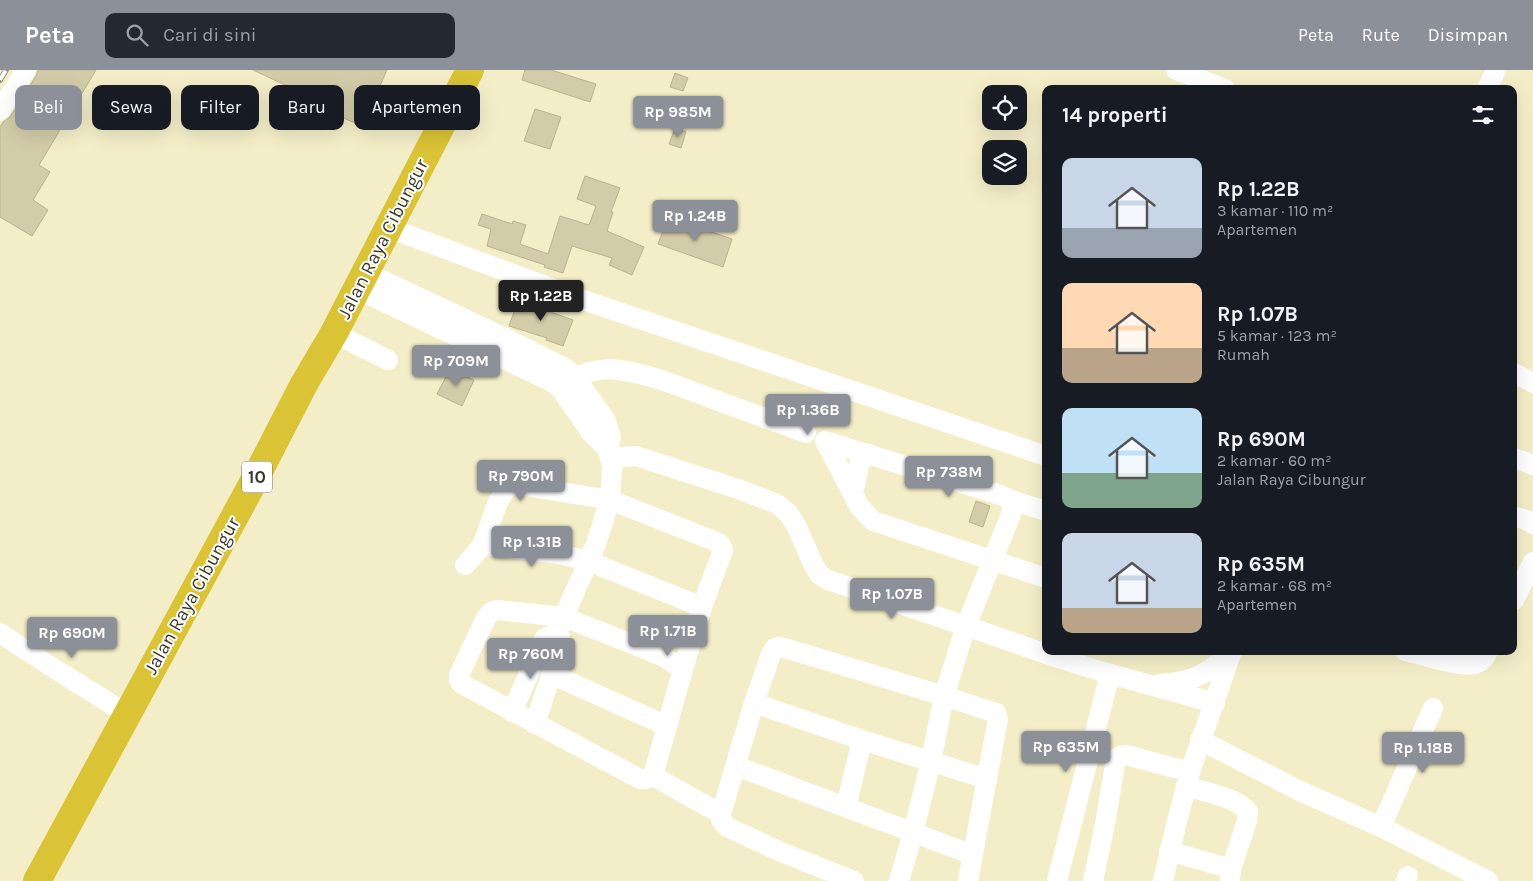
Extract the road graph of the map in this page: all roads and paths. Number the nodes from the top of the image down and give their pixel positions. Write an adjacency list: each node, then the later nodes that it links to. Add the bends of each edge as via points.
1 (26, 70): 7 (street)
2 (470, 70): 8 (highway, Jalan Raya Cibungur / 10)
3 (1176, 70): 5 (street)
4 (1496, 70): 6 (street)
5 (1212, 85)
6 (1488, 85)
7 (0, 111)
8 (389, 228): 9 (highway, Jalan Raya Cibungur / 10); 18 (street, via 586,301)
9 (361, 280): 10 (highway, Jalan Raya Cibungur / 10); 13 (street, via 485,339 565,368)
10 (334, 333): 11 (street); 53 (highway, Jalan Raya Cibungur / 10)
11 (388, 360)
12 (1517, 374): 14 (street)
13 (567, 382): 15 (street, via 604,370 618,370 692,391); 16 (street, via 605,419 611,437)
14 (1533, 382)
15 (806, 433)
16 (609, 454): 22 (street, via 612,466); 36 (street, via 636,456 777,504 796,525 820,575)
17 (868, 454): 21 (street, via 859,465); 21 (street, via 825,441); 23 (street)
18 (1042, 455)
19 (1517, 459): 20 (street)
20 (1533, 464)
21 (853, 494): 28 (street, via 873,521)
22 (610, 500): 27 (street, via 513,484 502,495); 29 (street); 34 (street, via 721,545 722,555)
23 (1014, 500): 24 (street); 28 (street)
24 (1042, 510)
25 (1517, 517): 26 (street)
26 (1533, 524)
27 (482, 545): 29 (street, via 542,551); 31 (street)
28 (992, 559): 32 (street); 36 (street)
29 (588, 561): 34 (street); 35 (street)
30 (1533, 562): 33 (street)
31 (465, 565)
32 (1042, 577)
33 (1517, 594)
34 (702, 608): 44 (street)
35 (560, 625): 44 (street, via 647,650); 45 (street, via 560,647); 52 (street, via 544,639); 52 (street, via 497,610 486,618 459,680)
36 (966, 626): 38 (street); 48 (street)
37 (0, 633): 53 (street)
38 (1042, 653)
39 (1047, 655): 46 (street)
40 (1228, 655): 47 (street, via 1207,672 1190,680)
41 (1231, 655): 50 (street)
42 (1422, 655): 43 (street, via 1474,665)
43 (1486, 655)
44 (683, 669): 55 (street)
45 (551, 674): 54 (street); 55 (street)
46 (1110, 674): 47 (street); 74 (street)
47 (1148, 685): 50 (street)
48 (944, 696): 49 (street, via 780,647 771,654); 58 (street); 61 (street, via 996,714 998,719)
49 (754, 703): 56 (street); 59 (street)
50 (1214, 703): 57 (street)
51 (1433, 708): 65 (street)
52 (512, 712): 54 (street)
53 (127, 714): 70 (highway, Jalan Raya Cibungur / 10)
54 (535, 724): 60 (street, via 638,778 643,780)
55 (666, 726): 60 (street)
56 (862, 740): 58 (street); 63 (street)
57 (1200, 740): 62 (street); 65 (street, via 1300,791)
58 (931, 761): 61 (street); 66 (street)
59 (736, 766): 63 (street); 64 (street)
60 (653, 776): 64 (street)
61 (987, 779): 68 (street)
62 (1188, 779): 67 (street); 69 (street, via 1243,806 1248,812); 75 (street, via 1126,755 1116,759)
63 (846, 807): 66 (street)
64 (721, 814): 71 (street, via 721,820 727,827)
65 (1381, 827): 77 (street)
66 (913, 833): 68 (street); 72 (street)
67 (1169, 851): 69 (street); 76 (street)
68 (974, 855): 73 (street)
69 (1230, 875)
70 (37, 881)
71 (854, 881)
72 (899, 881)
73 (968, 881)
74 (1057, 881)
75 (1093, 881)
76 (1163, 881)
77 (1488, 881)

